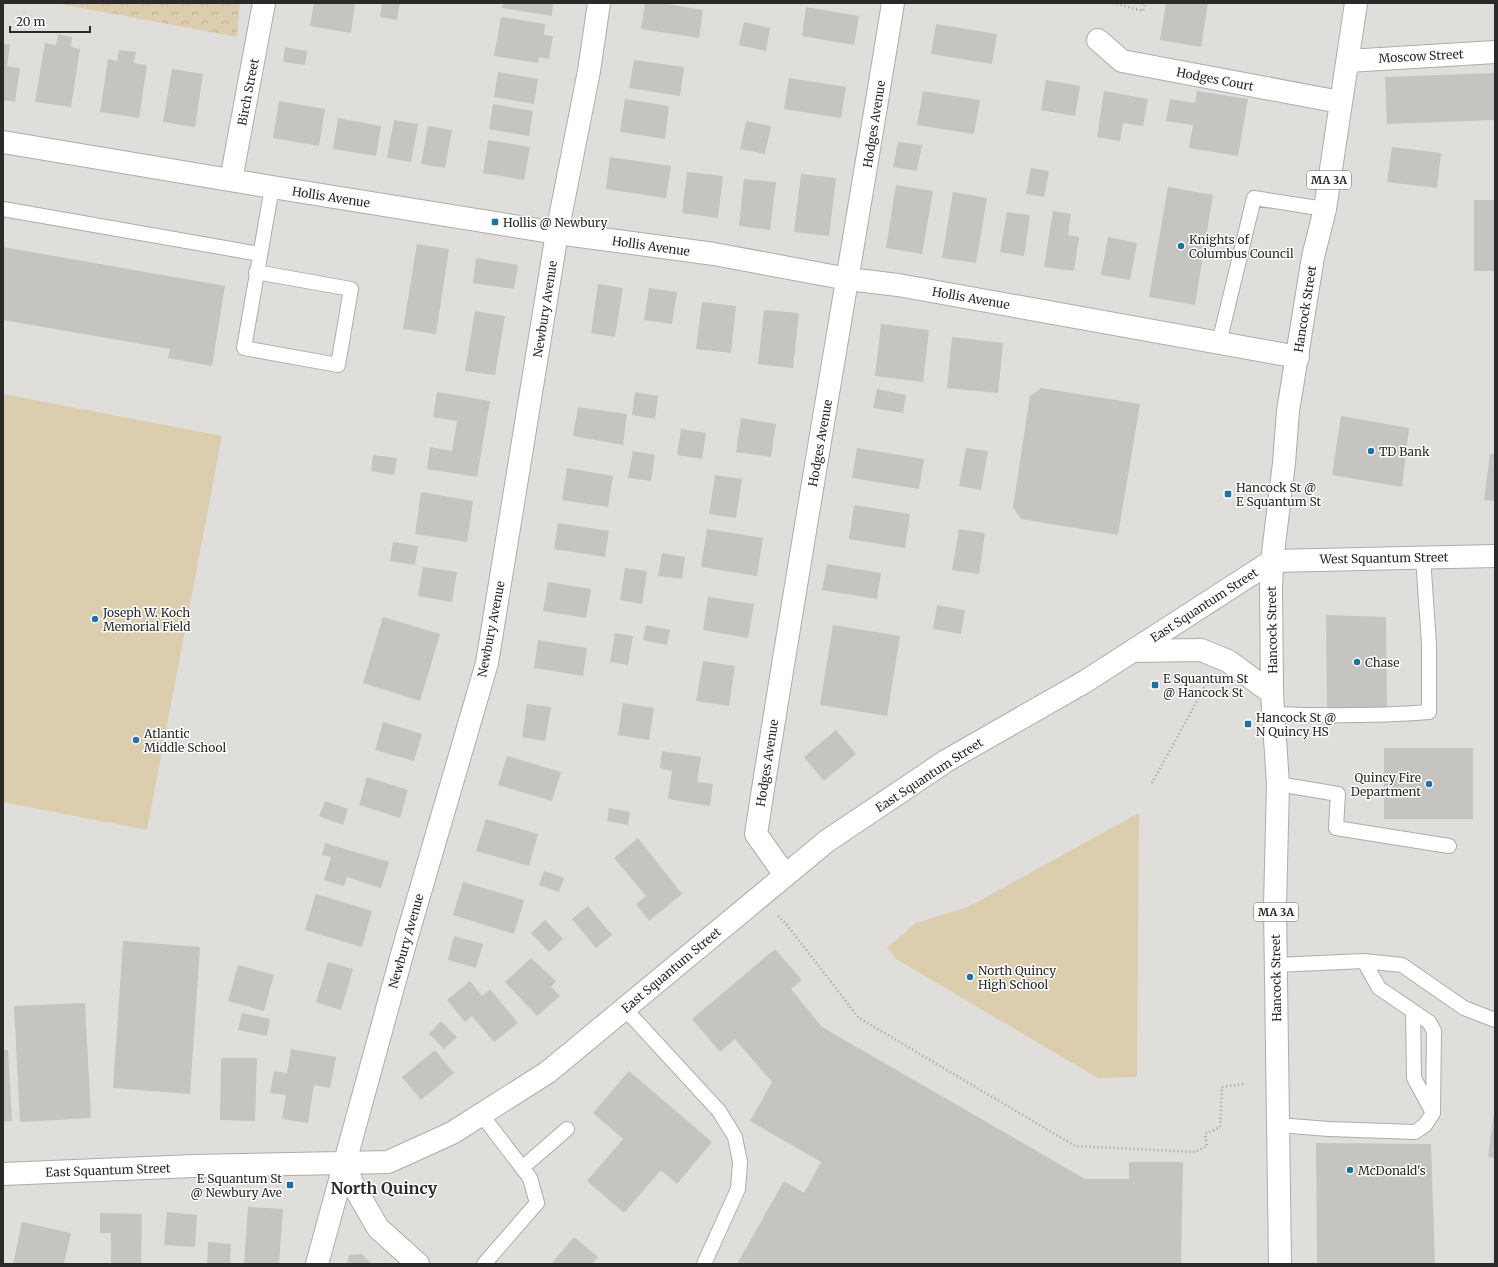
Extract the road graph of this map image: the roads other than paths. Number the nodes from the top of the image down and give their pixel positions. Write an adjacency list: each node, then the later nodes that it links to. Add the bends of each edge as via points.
1 (264, 3): 10 (street, Birch Street)
2 (599, 3): 14 (street, Newbury Avenue, via 589,71)
3 (893, 3): 17 (street, Hodges Avenue)
4 (1356, 3): 7 (street, Hancock Street / MA 3A)
5 (1098, 40): 8 (street, Hodges Court, via 1122,61)
6 (1495, 52): 7 (street, Moscow Street)
7 (1348, 60): 8 (street, Hancock Street / MA 3A)
8 (1340, 102): 13 (street, Hancock Street / MA 3A)
9 (3, 142): 10 (street, Hollis Avenue)
10 (231, 180): 11 (street, Hollis Avenue)
11 (272, 187): 14 (street, Hollis Avenue); 15 (lane)
12 (3, 209): 15 (lane)
13 (1325, 209): 18 (lane, via 1254,198); 19 (street, Hancock Street / MA 3A, via 1313,257)
14 (557, 233): 17 (street, Hollis Avenue, via 714,254); 37 (street, Newbury Avenue, via 486,663)
15 (260, 254): 16 (lane)
16 (256, 272): 16 (lane, via 244,348 338,365 352,289)
17 (848, 279): 18 (street, Hollis Avenue, via 905,286); 27 (street, Hodges Avenue, via 791,607 756,834)
18 (1219, 343): 19 (street, Hollis Avenue)
19 (1298, 357): 22 (street, Hancock Street / MA 3A, via 1288,411)
20 (1495, 556): 21 (street, West Squantum Street)
21 (1424, 558): 22 (street, West Squantum Street); 24 (lane, via 1429,644 1429,712 1330,716)
22 (1272, 561): 23 (street, East Squantum Street); 24 (street, Hancock Street / MA 3A)
23 (1133, 651): 24 (street, via 1201,650 1228,662); 27 (street, East Squantum Street, via 1086,681 946,761 826,841)
24 (1273, 703): 25 (street, Hancock Street / MA 3A)
25 (1278, 784): 26 (lane, via 1338,794 1336,828); 29 (street, Hancock Street / MA 3A)
26 (1449, 846)
27 (785, 876): 30 (street, East Squantum Street)
28 (1364, 961): 29 (lane); 31 (lane, via 1379,988); 32 (lane, via 1402,964 1464,1008)
29 (1276, 965): 35 (street, Hancock Street / MA 3A)
30 (625, 1009): 34 (street, East Squantum Street, via 548,1072); 43 (lane, via 719,1111 735,1137 740,1162 738,1189)
31 (1414, 1011): 33 (lane, via 1414,1078); 33 (lane, via 1429,1022 1434,1031)
32 (1495, 1020)
33 (1433, 1113): 35 (lane, via 1425,1125 1415,1132)
34 (481, 1114): 37 (street, East Squantum Street, via 452,1133 388,1162); 38 (lane)
35 (1278, 1125): 44 (street, Hancock Street / MA 3A)
36 (567, 1129): 38 (lane)
37 (345, 1163): 39 (street, East Squantum Street); 40 (street, Newbury Avenue); 41 (street, via 352,1183 378,1228)
38 (522, 1168): 42 (lane, via 530,1178 537,1203)
39 (3, 1174)
40 (317, 1264)
41 (418, 1264)
42 (484, 1264)
43 (704, 1264)
44 (1280, 1264)

